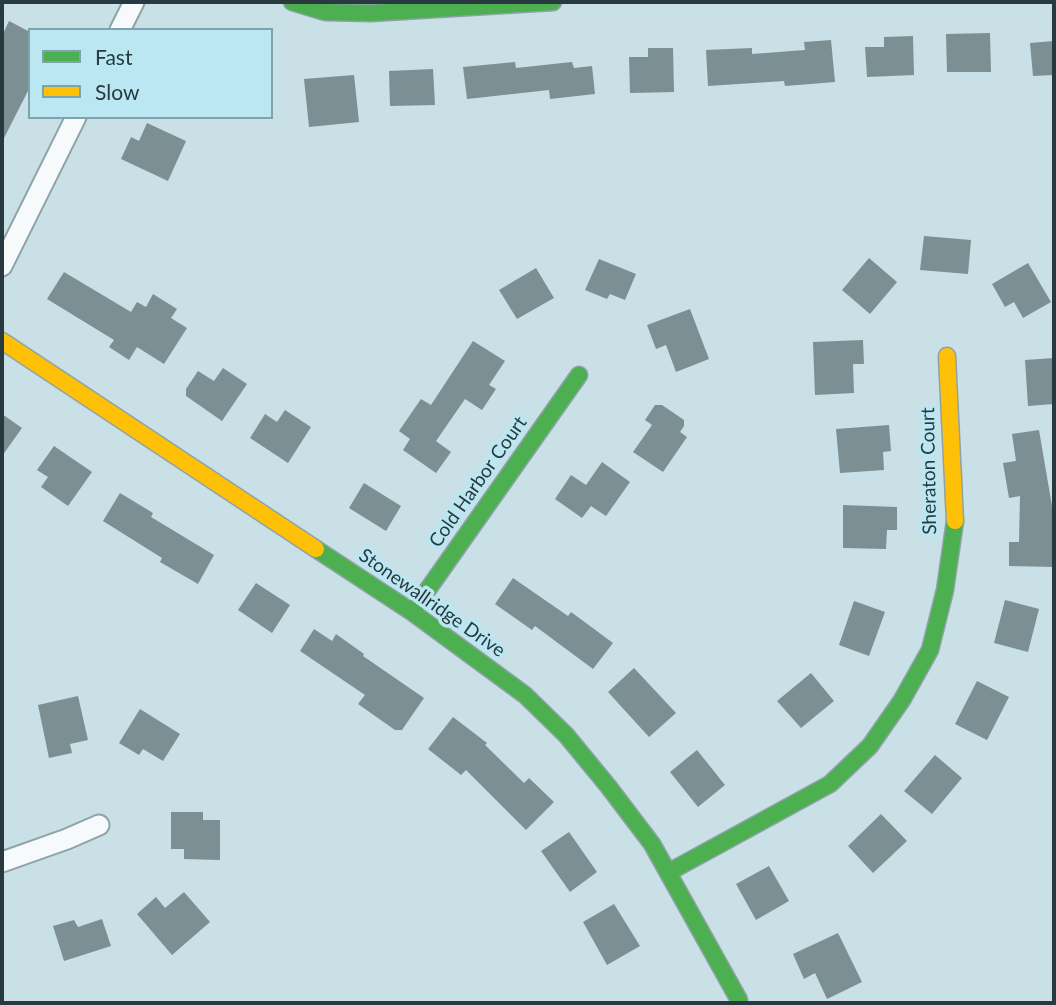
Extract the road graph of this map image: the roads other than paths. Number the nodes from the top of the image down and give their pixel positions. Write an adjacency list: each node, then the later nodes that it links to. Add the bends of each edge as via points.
1 (134, 2): 4 (street)
2 (292, 2): 3 (street, via 325,12 371,13)
3 (553, 2)
4 (121, 28)
5 (75, 119): 6 (street)
6 (2, 266)
7 (2, 341): 10 (street, Stonewallridge Drive)
8 (947, 356): 13 (street, Sheraton Court, via 955,520 946,590 930,650 870,746 830,784)
9 (579, 375): 10 (street, Cold Harbor Court)
10 (412, 612): 13 (street, Stonewallridge Drive, via 525,695 566,735)
11 (99, 825): 12 (street)
12 (2, 862)
13 (669, 872): 14 (street, Stonewallridge Drive)
14 (739, 1000)

